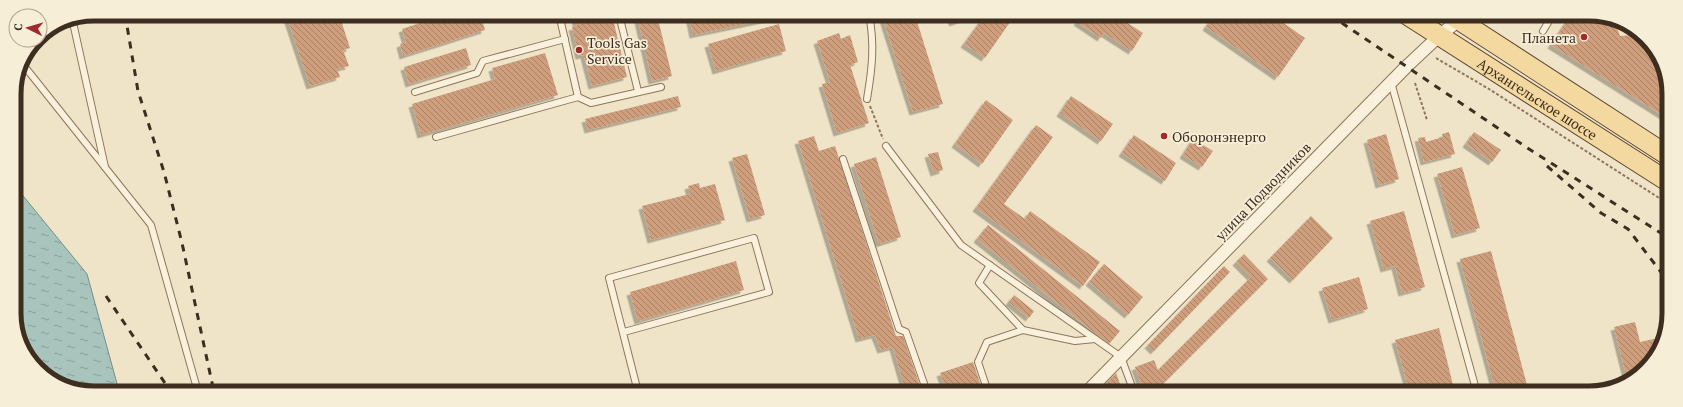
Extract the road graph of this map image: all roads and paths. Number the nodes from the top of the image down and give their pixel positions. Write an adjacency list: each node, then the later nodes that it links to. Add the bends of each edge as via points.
1 (560, 21): 11 (lane)
2 (620, 21): 17 (lane)
3 (870, 21): 20 (lane, via 873,64)
4 (1416, 21): 10 (main road, Архангельское шоссе)
5 (1454, 21): 10 (street, улица Подводников)
6 (1464, 21): 24 (main road, Архангельское шоссе)
7 (1549, 21): 9 (lane)
8 (73, 24): 26 (lane)
9 (1542, 31)
10 (1439, 36): 14 (street, улица Подводников); 27 (main road, Архангельское шоссе)
11 (564, 39): 18 (lane, via 483,61 477,73); 19 (lane)
12 (1436, 58): 28 (path)
13 (26, 68): 26 (lane)
14 (1391, 82): 33 (street, улица Подводников); 40 (lane)
15 (1415, 83): 21 (path)
16 (661, 87): 17 (lane)
17 (638, 91): 19 (lane, via 591,103)
18 (415, 92)
19 (578, 97): 22 (lane)
20 (867, 99): 23 (path)
21 (1427, 120)
22 (436, 137)
23 (886, 146): 29 (lane, via 961,245)
24 (1662, 152)
25 (843, 159): 36 (lane, via 899,329 906,332)
26 (106, 169): 34 (lane, via 151,225)
27 (1662, 178)
28 (1662, 200)
29 (990, 266): 30 (lane, via 979,283); 32 (lane)
30 (1022, 330): 32 (lane, via 1075,341); 37 (lane, via 987,342 978,362)
31 (624, 332): 31 (lane, via 769,292 754,238 609,278); 35 (lane)
32 (1095, 339): 33 (lane)
33 (1121, 357): 38 (street, улица Подводников); 39 (lane)
34 (196, 386)
35 (637, 386)
36 (925, 386)
37 (986, 386)
38 (1092, 386)
39 (1132, 386)
40 (1475, 386)

